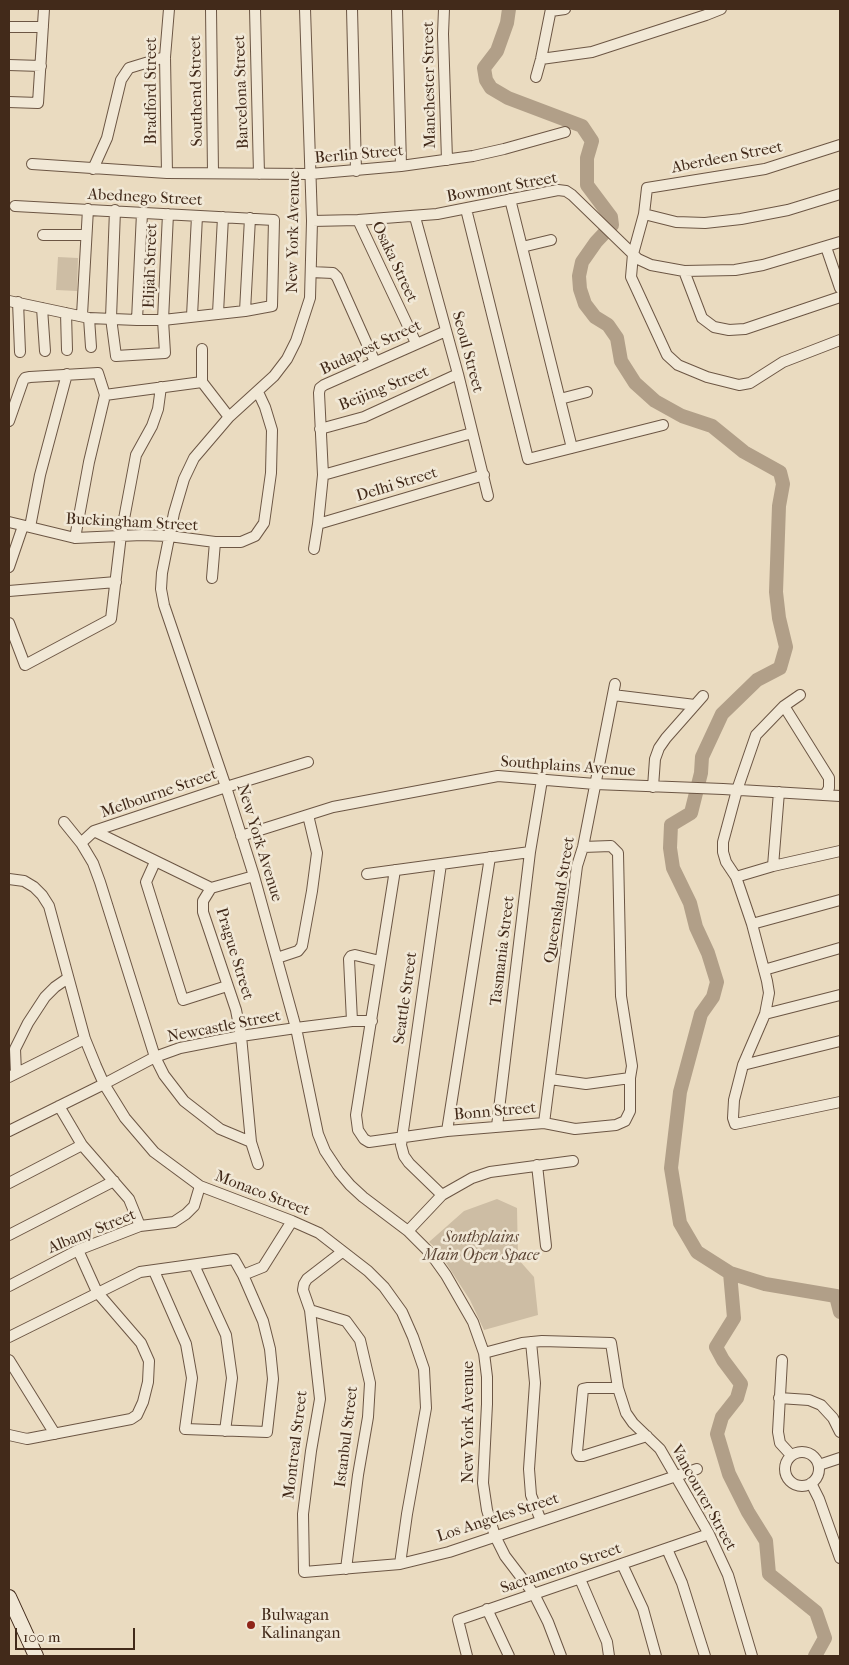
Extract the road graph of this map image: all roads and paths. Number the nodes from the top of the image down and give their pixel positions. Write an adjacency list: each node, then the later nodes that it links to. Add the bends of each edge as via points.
1 (44, 9): 14 (street)
2 (168, 9): 15 (street, Bradford Street)
3 (211, 9): 29 (street, Southend Street)
4 (255, 9): 30 (street, Barcelona Street)
5 (305, 9): 31 (street, New York Avenue)
6 (352, 9): 27 (street)
7 (396, 9): 25 (street)
8 (444, 9): 23 (street, Manchester Street)
9 (565, 9): 11 (street)
10 (720, 9): 12 (street)
11 (551, 10): 16 (street)
12 (702, 12): 16 (street, via 592,52)
13 (9, 27): 14 (street)
14 (43, 28): 18 (street)
15 (165, 57): 26 (street, via 129,68 121,80 108,138); 28 (street, Bradford Street)
16 (541, 59): 19 (street)
17 (9, 65): 18 (street)
18 (41, 66): 20 (street, via 38,103)
19 (536, 77)
20 (9, 102)
21 (565, 132): 23 (street, Berlin Street, via 504,150)
22 (840, 145): 40 (street, Aberdeen Street, via 765,169 647,188)
23 (447, 160): 25 (street, Berlin Street)
24 (32, 164): 26 (street, Berlin Street)
25 (402, 166): 27 (street, Berlin Street)
26 (93, 169): 28 (street, Berlin Street)
27 (356, 171): 31 (street, Berlin Street)
28 (167, 173): 29 (street, Berlin Street)
29 (213, 173): 30 (street, Berlin Street)
30 (260, 174): 31 (street, Berlin Street)
31 (310, 174): 46 (street, New York Avenue)
32 (840, 194): 40 (street, via 788,210 705,224 676,222)
33 (510, 199): 36 (street, Bowmont Street); 52 (street); 53 (street, Bowmont Street, via 566,191)
34 (15, 206): 35 (street, Abednego Street)
35 (88, 209): 37 (street, Abednego Street); 48 (street)
36 (466, 209): 42 (street, Bowmont Street); 91 (street, via 528,459)
37 (114, 210): 38 (street, Abednego Street); 65 (street)
38 (142, 213): 39 (street, Abednego Street); 66 (street)
39 (168, 214): 41 (street, Abednego Street); 67 (street, Elijah Street)
40 (644, 214): 53 (street)
41 (197, 216): 43 (street, Abednego Street); 64 (street)
42 (415, 216): 45 (street, Bowmont Street); 68 (street, Seoul Street)
43 (223, 217): 44 (street, Abednego Street); 62 (street)
44 (250, 218): 60 (street); 60 (street, Abednego Street, via 274,220 272,306)
45 (358, 220): 46 (street, Bowmont Street); 70 (street, Osaka Street)
46 (312, 221): 55 (street, New York Avenue)
47 (43, 235): 48 (street)
48 (85, 235): 63 (street)
49 (552, 240): 52 (street)
50 (840, 242): 51 (street, Bowmont Street)
51 (826, 246): 54 (street, Bowmont Street, via 735,270); 56 (street)
52 (522, 248): 84 (street)
53 (633, 254): 54 (street, Bowmont Street, via 651,265); 69 (street, via 631,276 635,288 667,355 678,365 739,386 750,383 783,362)
54 (684, 271): 57 (street, via 702,318 714,327 729,330 745,329)
55 (311, 272): 76 (street, via 333,273 337,277); 81 (street, New York Avenue, via 310,298 296,342 287,359)
56 (840, 288)
57 (840, 297)
58 (14, 302): 59 (street); 75 (street)
59 (42, 308): 61 (street); 74 (street)
60 (246, 311): 62 (street)
61 (66, 313): 63 (street); 73 (street)
62 (218, 313): 64 (street)
63 (85, 316): 65 (street); 71 (street)
64 (192, 316): 67 (street)
65 (111, 318): 66 (street); 67 (street, Elijah Street, via 116,356 165,354)
66 (137, 320): 67 (street)
67 (163, 320)
68 (446, 330): 70 (street, Budapest Street); 78 (street, Seoul Street)
69 (840, 340)
70 (416, 343): 76 (street, Budapest Street)
71 (91, 347)
72 (202, 349): 79 (street)
73 (67, 350)
74 (45, 351)
75 (20, 352)
76 (375, 362): 89 (street, Budapest Street, via 320,388)
77 (67, 374): 83 (street, via 98,373); 85 (street, via 25,378); 97 (street)
78 (458, 374): 89 (street, Beijing Street, via 364,417); 90 (street, Seoul Street)
79 (202, 382): 80 (street); 86 (street)
80 (161, 387): 83 (street); 98 (street, via 152,426 136,455)
81 (258, 392): 86 (street, New York Avenue); 101 (street, Buckingham Street, via 272,430 271,473 264,523 255,536 240,542)
82 (587, 392): 84 (street)
83 (105, 395): 100 (street)
84 (560, 399): 91 (street)
85 (11, 410): 87 (street)
86 (229, 417): 99 (street, New York Avenue, via 194,458 184,479)
87 (9, 421)
88 (663, 425): 91 (street)
89 (320, 428): 92 (street, Budapest Street)
90 (472, 433): 92 (street); 93 (street, Seoul Street)
91 (572, 448)
92 (323, 475): 96 (street, Budapest Street)
93 (484, 475): 94 (street, Seoul Street); 96 (street, Delhi Street)
94 (488, 496)
95 (9, 522): 97 (street, Buckingham Street)
96 (318, 524): 102 (street, Budapest Street)
97 (26, 526): 100 (street, Buckingham Street); 103 (street)
98 (122, 536): 99 (street, Buckingham Street); 100 (street, Buckingham Street); 105 (street)
99 (169, 536): 101 (street, Buckingham Street); 117 (street, New York Avenue, via 162,573 164,605)
100 (74, 538)
101 (214, 542): 104 (street)
102 (314, 549)
103 (9, 567)
104 (212, 578)
105 (116, 582): 106 (street); 107 (street, via 111,619 25,665)
106 (9, 591)
107 (9, 623)
108 (615, 684): 109 (street, Queensland Street)
109 (613, 695): 112 (street); 116 (street, Queensland Street)
110 (800, 695): 113 (street)
111 (704, 696): 112 (street)
112 (695, 705): 118 (street, via 659,748)
113 (784, 706): 119 (street, via 756,735); 121 (street, via 829,778)
114 (308, 762): 117 (street, Melbourne Street)
115 (542, 780): 116 (street, Southplains Avenue); 123 (street, Southplains Avenue, via 498,776 333,807); 130 (street, Tasmania Street)
116 (595, 784): 118 (street, Southplains Avenue); 128 (street, Queensland Street)
117 (226, 787): 125 (street, Melbourne Street); 126 (street, New York Avenue)
118 (653, 787): 119 (street, Southplains Avenue)
119 (737, 790): 120 (street, Southplains Avenue); 138 (street, via 723,842 726,862)
120 (778, 792): 121 (street, Southplains Avenue); 134 (street)
121 (825, 795): 122 (street, Southplains Avenue)
122 (840, 796)
123 (308, 815): 126 (street, Southplains Avenue); 144 (street, via 317,853 302,946 298,951)
124 (64, 822): 127 (street)
125 (94, 832): 127 (street, Melbourne Street); 132 (street)
126 (241, 836): 137 (street, New York Avenue)
127 (81, 843): 157 (street, via 100,882)
128 (583, 847): 160 (street, Bonn Street, via 611,846 618,853 621,996 631,1055); 161 (street, Queensland Street, via 577,866)
129 (840, 851): 134 (street)
130 (530, 852): 131 (street); 166 (street, Tasmania Street)
131 (490, 857): 133 (street); 168 (street)
132 (155, 862): 140 (street); 148 (street, via 146,882 183,1000)
133 (441, 864): 135 (street); 169 (street, Seattle Street)
134 (773, 866): 138 (street)
135 (395, 870): 136 (street); 145 (street, Bonn Street)
136 (366, 874)
137 (254, 876): 140 (street, Prague Street); 144 (street, New York Avenue)
138 (736, 877): 142 (street)
139 (9, 879): 147 (street, Monaco Street, via 24,881 42,895 49,906)
140 (211, 888): 148 (street, Prague Street, via 203,900 203,912)
141 (840, 900): 142 (street)
142 (752, 924): 146 (street)
143 (840, 948): 146 (street)
144 (277, 958): 153 (street, New York Avenue)
145 (380, 961): 151 (street, via 355,955 349,959); 152 (street, Bonn Street)
146 (764, 970): 150 (street, via 769,993)
147 (68, 978): 155 (street, Monaco Street); 159 (street, via 45,997 28,1023 15,1049)
148 (227, 986): 154 (street, Prague Street)
149 (840, 995): 150 (street)
150 (765, 1014): 158 (street)
151 (352, 1020): 152 (street, Newcastle Street); 153 (street, Newcastle Street)
152 (372, 1021): 169 (street, Bonn Street, via 356,1115 358,1130 369,1142)
153 (296, 1028): 154 (street, Newcastle Street); 181 (street, New York Avenue, via 318,1134 325,1151 362,1197)
154 (241, 1036): 157 (street, Newcastle Street, via 180,1048); 170 (street, Prague Street)
155 (85, 1039): 159 (street); 162 (street, Monaco Street)
156 (840, 1041): 158 (street)
157 (155, 1057): 162 (street, Newcastle Street); 170 (street, via 184,1101 220,1129)
158 (743, 1065): 163 (street, via 732,1112 736,1124)
159 (12, 1075)
160 (630, 1078): 161 (street, via 586,1084); 165 (street, Bonn Street, via 630,1111 625,1121 616,1125 575,1129)
161 (550, 1079): 165 (street, Queensland Street)
162 (104, 1084): 164 (street, Newcastle Street); 177 (street, Monaco Street, via 125,1118 154,1152)
163 (840, 1102)
164 (59, 1106): 167 (street, Newcastle Street); 171 (street)
165 (544, 1123): 166 (street, Bonn Street)
166 (497, 1126): 168 (street, Bonn Street)
167 (9, 1131)
168 (447, 1131): 169 (street, Bonn Street)
169 (401, 1137): 178 (street, via 404,1156 409,1164)
170 (252, 1142): 173 (street, Prague Street)
171 (82, 1145): 175 (street); 176 (street)
172 (573, 1161): 174 (street)
173 (258, 1164)
174 (537, 1165): 178 (street, via 481,1175); 183 (street)
175 (114, 1181): 180 (street, via 129,1199); 182 (street)
176 (9, 1183)
177 (200, 1186): 179 (street, Monaco Street); 180 (street, Albany Street, via 194,1206 186,1214 174,1222)
178 (442, 1195): 181 (street)
179 (292, 1221): 185 (street, Monaco Street, via 319,1233); 188 (street, via 263,1267)
180 (140, 1226): 184 (street, Albany Street)
181 (408, 1231): 194 (street, New York Avenue, via 446,1275 473,1322)
182 (9, 1235)
183 (546, 1246)
184 (78, 1250): 189 (street, Albany Street); 190 (street)
185 (342, 1252): 191 (street, Montreal Street, via 304,1284); 215 (street, Monaco Street, via 384,1287 402,1312 424,1368 426,1408)
186 (194, 1265): 187 (street); 188 (street, via 234,1259); 199 (street, via 226,1335 232,1378)
187 (154, 1271): 190 (street, via 140,1272); 199 (street, via 186,1344 192,1378 185,1429)
188 (244, 1275): 199 (street, via 264,1321 274,1379 267,1432)
189 (9, 1286)
190 (98, 1292): 192 (street); 201 (street, via 141,1343 149,1361 143,1402 137,1414 130,1419)
191 (310, 1310): 217 (street, Istanbul Street, via 346,1321 360,1340 370,1383); 218 (street, Montreal Street, via 320,1399 303,1514)
192 (9, 1336)
193 (531, 1342): 194 (street, Vancouver Street); 197 (street, Vancouver Street, via 612,1343); 210 (street, via 535,1383 529,1470 531,1495)
194 (484, 1353): 212 (street, New York Avenue, via 487,1404 483,1483)
195 (9, 1360): 201 (street)
196 (782, 1360): 198 (street)
197 (618, 1388): 203 (street, Vancouver Street, via 626,1413); 203 (street, via 583,1389 579,1456)
198 (779, 1398): 200 (street, via 809,1400 821,1405); 204 (street, via 780,1443)
199 (225, 1431)
200 (840, 1432)
201 (55, 1434): 202 (street, via 27,1439)
202 (9, 1435)
203 (647, 1436): 208 (street, Vancouver Street, via 660,1449)
204 (791, 1455): 206 (street, via 807,1452); 209 (street, via 784,1471 789,1480 798,1486)
205 (840, 1458): 206 (street)
206 (819, 1465): 209 (street)
207 (697, 1469): 208 (street, Los Angeles Street)
208 (674, 1475): 210 (street, Los Angeles Street); 211 (street, Vancouver Street)
209 (811, 1483): 214 (street)
210 (540, 1521): 212 (street, Los Angeles Street)
211 (709, 1534): 213 (street, Sacramento Street); 230 (street, Vancouver Street, via 728,1575)
212 (495, 1536): 215 (street, Los Angeles Street); 220 (street, New York Avenue, via 505,1556)
213 (666, 1549): 216 (street, Sacramento Street); 229 (street, via 682,1584)
214 (840, 1558)
215 (400, 1564): 217 (street, Los Angeles Street)
216 (622, 1564): 219 (street, Sacramento Street); 228 (street, via 643,1609)
217 (346, 1569): 218 (street, Los Angeles Street)
218 (304, 1572)
219 (580, 1578): 220 (street, Sacramento Street); 227 (street, via 607,1642)
220 (534, 1594): 222 (street, Sacramento Street); 226 (street, New York Avenue)
221 (9, 1597): 223 (main road)
222 (487, 1609): 224 (street, Sacramento Street, via 458,1620); 225 (street)
223 (36, 1656)
224 (468, 1656)
225 (509, 1656)
226 (560, 1656)
227 (609, 1656)
228 (656, 1656)
229 (705, 1656)
230 (752, 1656)

